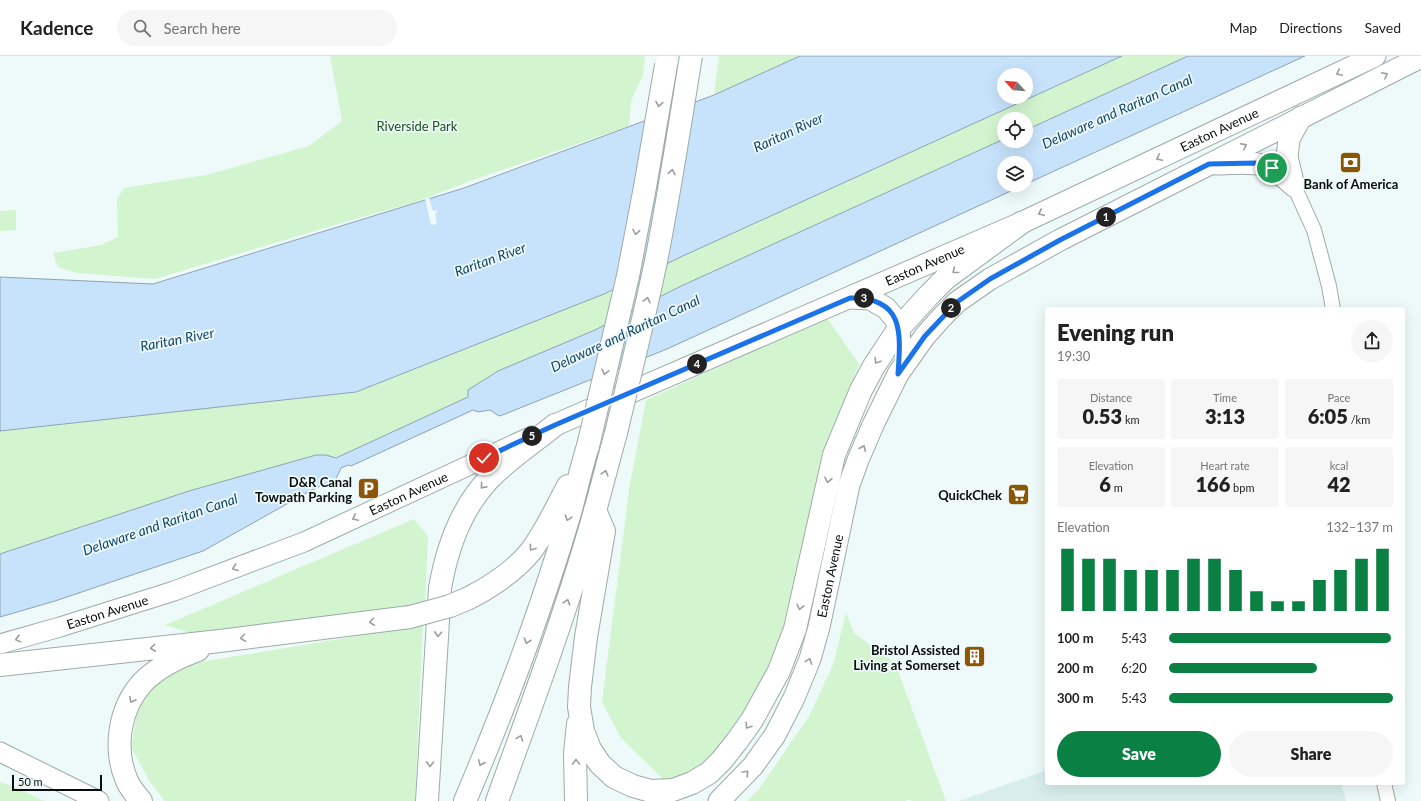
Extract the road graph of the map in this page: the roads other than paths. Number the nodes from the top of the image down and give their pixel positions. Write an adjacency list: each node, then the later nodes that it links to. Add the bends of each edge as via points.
1 (691, 56): 15 (highway, one-way to 1, bridge, via 638,344 657,256)
2 (1375, 56): 8 (main road, Easton Avenue, one-way to 8)
3 (1421, 57): 5 (main road, Easton Avenue, one-way to 3)
4 (666, 61): 14 (highway, one-way to 14, bridge, via 628,276)
5 (1301, 117): 6 (main road, Easton Avenue, one-way to 5); 7 (main road, via 1289,139 1288,157)
6 (1209, 164): 7 (main road, via 1264,164 1281,173); 12 (main road, Easton Avenue, via 990,279 957,302 941,318)
7 (1294, 186): 10 (street, via 1314,230)
8 (1021, 223): 9 (main road, Easton Avenue); 11 (highway, one-way to 11, via 946,278)
9 (850, 298): 11 (main road, via 878,302 892,313); 13 (main road, Easton Avenue)
10 (1333, 307)
11 (899, 328): 12 (main road); 20 (highway, one-way to 20, via 861,390 836,449 796,623 779,671 752,720 722,760 709,773 673,790 651,791 633,786 614,777 590,750)
12 (898, 374): 31 (main road, Easton Avenue, one-way to 12, via 753,766 775,735 794,698 810,659 819,627 849,485 873,425)
13 (555, 425): 16 (main road, Easton Avenue, one-way to 16, via 304,542 174,591); 27 (highway, one-way to 27, via 489,479 465,510 449,546 440,588)
14 (587, 450): 17 (highway, one-way to 17, bridge, via 544,531 530,551 505,575 469,598 410,617); 28 (highway, one-way to 28, via 568,520 516,674)
15 (595, 510): 20 (highway, via 604,531 586,637); 29 (highway, one-way to 15, via 546,665)
16 (79, 621): 18 (main road, Easton Avenue, one-way to 18); 19 (main road)
17 (220, 641): 19 (highway, one-way to 19); 26 (highway, one-way to 26, via 158,669 143,682 132,698 120,730 119,747 127,781)
18 (0, 644)
19 (5, 668)
20 (578, 707): 30 (highway, one-way to 20, via 575,753)
21 (0, 738): 23 (main road)
22 (0, 752): 23 (main road)
23 (39, 771): 25 (main road)
24 (1384, 785): 32 (street)
25 (99, 801)
26 (141, 801)
27 (427, 801)
28 (465, 801)
29 (497, 801)
30 (576, 801)
31 (718, 801)
32 (1388, 801)

